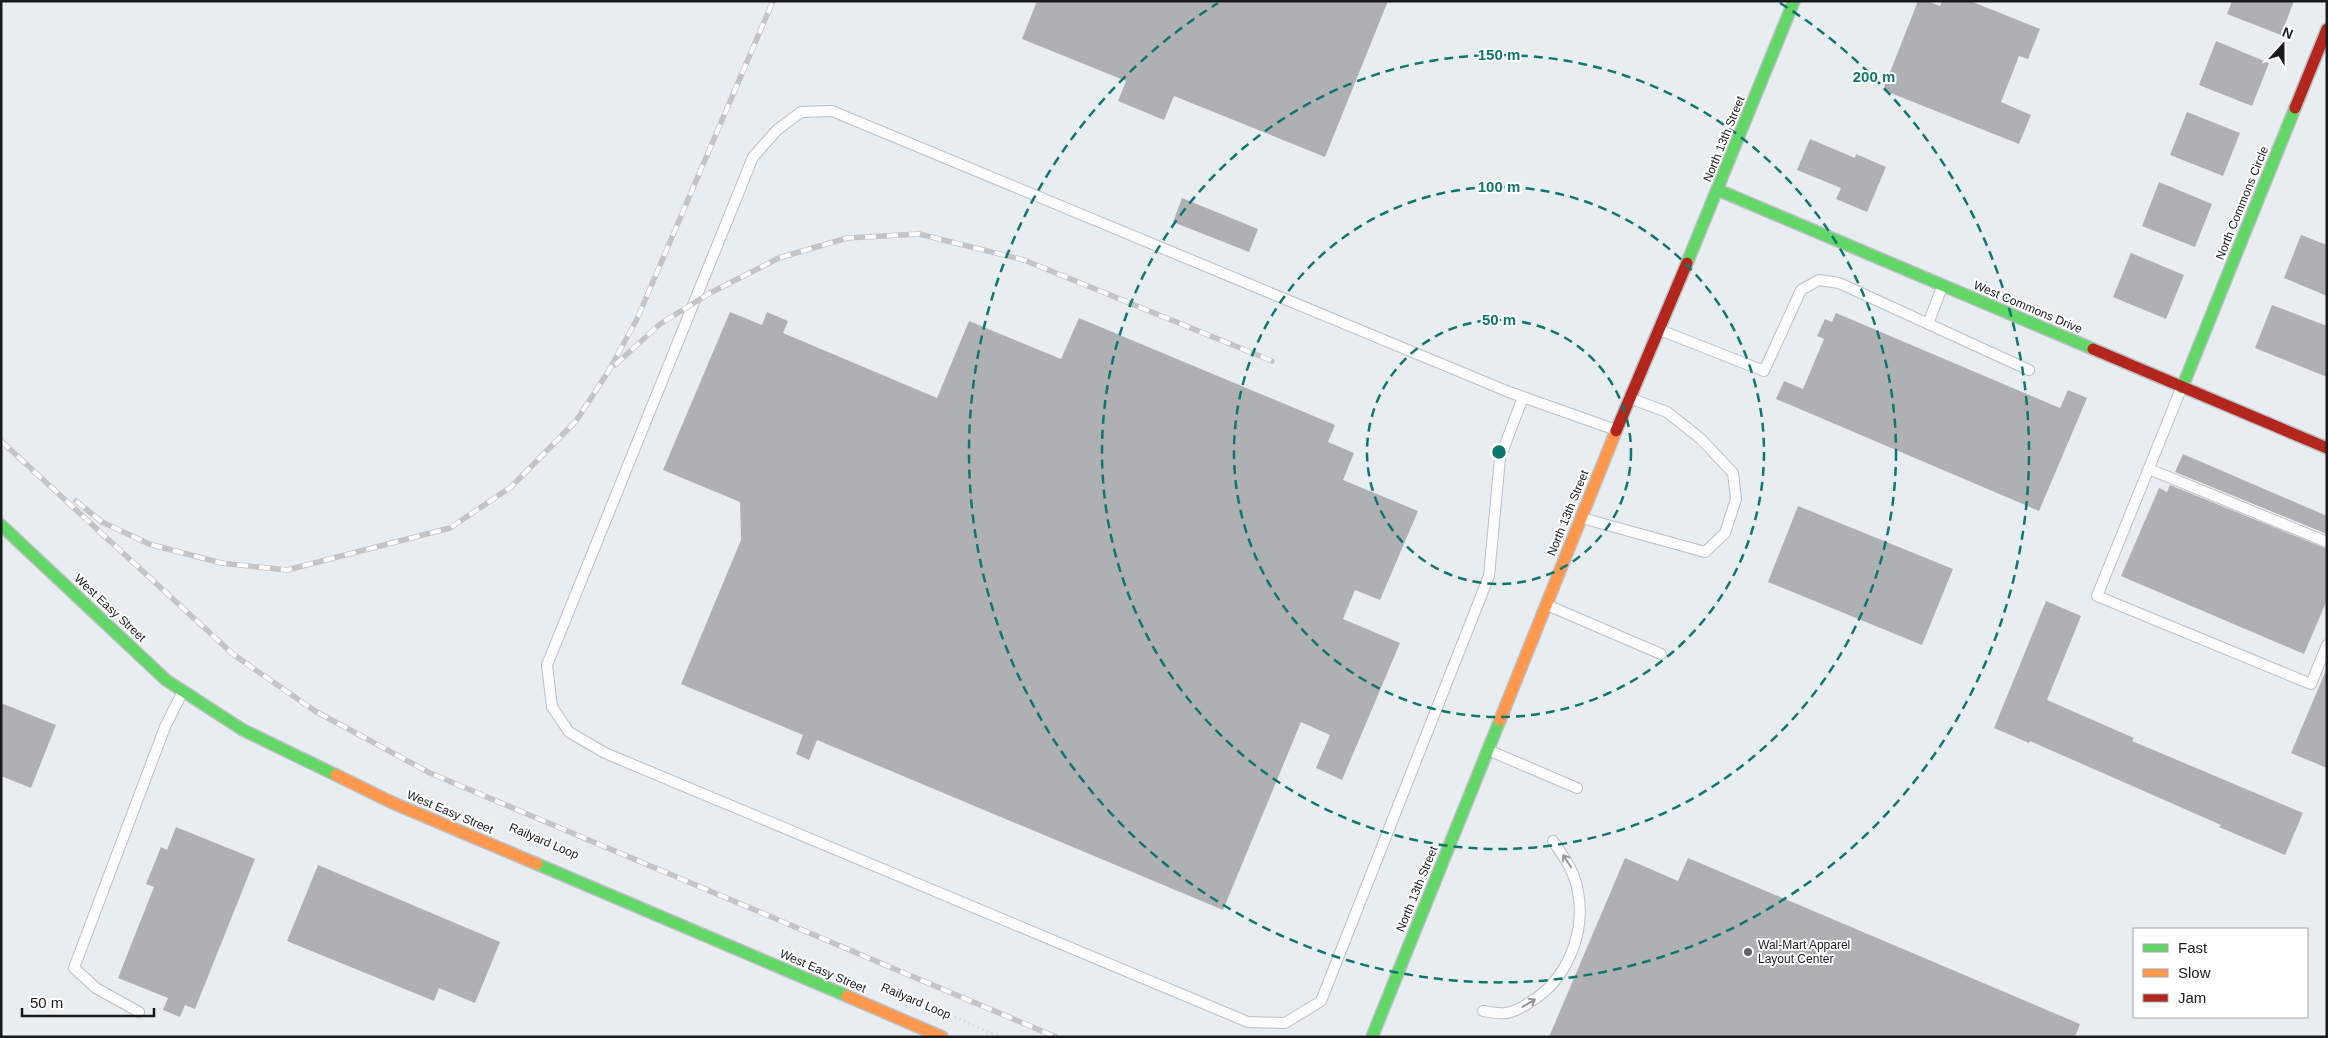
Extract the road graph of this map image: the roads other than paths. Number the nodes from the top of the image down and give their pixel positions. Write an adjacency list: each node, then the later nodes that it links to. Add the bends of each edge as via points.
1 (1794, 1): 3 (street, North 13th Street)
2 (2327, 29): 8 (street, North Commons Circle)
3 (1718, 190): 4 (street, West Commons Drive); 6 (street, North 13th Street)
4 (1943, 286): 5 (lane); 8 (street, West Commons Drive)
5 (1928, 324): 6 (lane, via 1839,283 1819,280 1801,290 1764,371); 7 (lane)
6 (1659, 330): 10 (street, North 13th Street)
7 (2029, 370)
8 (2182, 388): 12 (street, West Commons Drive); 13 (lane)
9 (1523, 396): 9 (lane, via 832,111 802,112 777,130 749,166 547,665 552,707 569,732 604,753 1248,1022 1285,1023 1321,1001 1489,576 1500,458); 11 (lane)
10 (1630, 398): 11 (street, North 13th Street); 14 (lane, via 1667,412 1701,439 1733,473 1736,499 1725,533 1705,552)
11 (1616, 430): 14 (street, North 13th Street)
12 (2327, 448)
13 (2149, 470): 16 (lane); 18 (lane, via 2097,596 2311,684)
14 (1581, 517): 17 (street, North 13th Street)
15 (1, 526): 20 (street, West Easy Street, via 166,680)
16 (2327, 542)
17 (1546, 604): 19 (lane); 21 (street, North 13th Street)
18 (2327, 645)
19 (1661, 654)
20 (183, 690): 25 (lane, via 74,968 96,988); 26 (street, West Easy Street, via 243,730 394,803)
21 (1487, 750): 22 (lane); 27 (street, North 13th Street)
22 (1576, 788)
23 (1553, 841): 24 (lane, one-way to 23, via 1506,1013 1542,996 1559,977 1572,954 1580,921 1579,893 1571,867)
24 (1483, 1011)
25 (139, 1012)
26 (942, 1037)
27 (1372, 1037)

